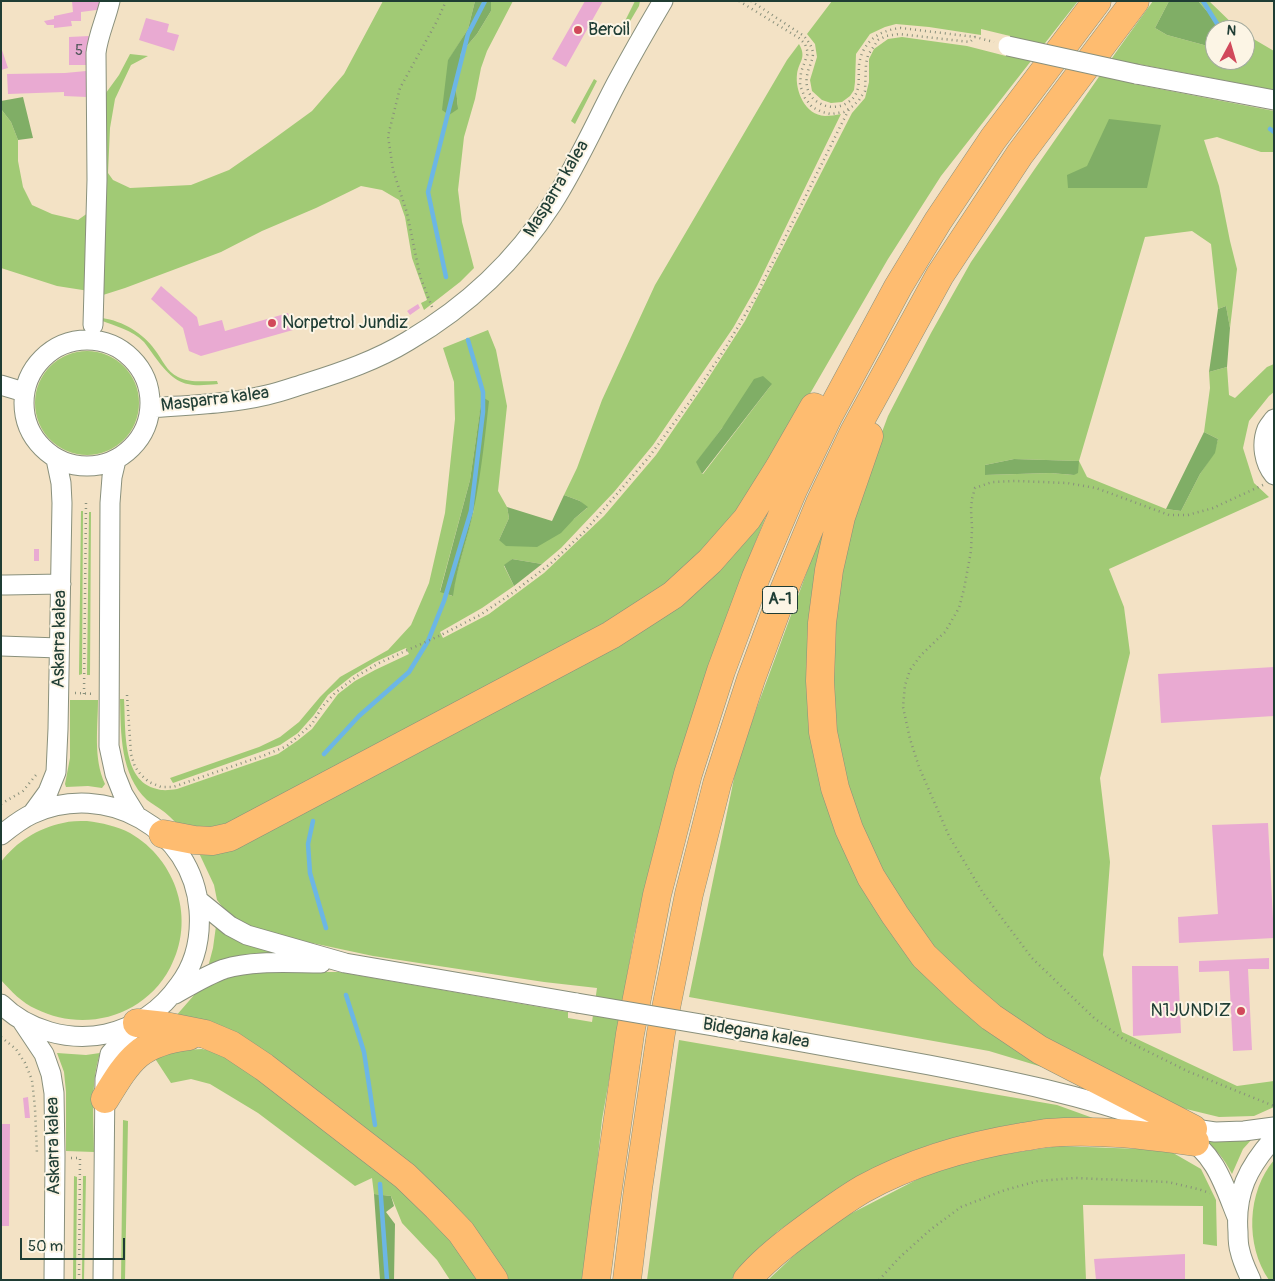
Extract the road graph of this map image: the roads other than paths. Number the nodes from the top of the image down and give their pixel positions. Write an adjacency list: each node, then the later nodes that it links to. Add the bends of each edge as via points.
1 (110, 1): 9 (street, via 96,53)
2 (663, 1): 12 (street, Masparra kalea, via 551,206 524,243 466,302 408,342 340,373 267,395 213,404)
3 (1097, 1): 7 (highway, A-1, via 993,139)
4 (1135, 1): 8 (highway, A-1, via 1020,154)
5 (1008, 46): 6 (street, bridge)
6 (1274, 100)
7 (938, 221): 23 (highway, via 889,283 747,518 710,561 673,595 611,635 230,837 212,842); 40 (highway, A-1, via 828,415 760,568 721,671 688,774 657,894 630,1034)
8 (940, 275): 34 (highway, via 866,443 841,517 829,570 822,623 820,681 823,732 835,788 871,877 924,956 963,994 1040,1050); 41 (highway, A-1, via 854,432 820,503 751,679 717,784 689,894 661,1033)
9 (93, 325)
10 (1, 385): 11 (street)
11 (24, 392): 12 (street, via 30,374 42,358 57,347 95,340 113,346 136,363 149,388); 14 (street, via 26,423 33,437)
12 (150, 408): 15 (street, via 140,438)
13 (1274, 419): 16 (street, via 1267,429 1264,444)
14 (56, 459): 15 (street, via 86,467); 18 (street, Askarra kalea, via 62,503)
15 (116, 460): 22 (street, via 110,503 110,746 115,774)
16 (1271, 478)
17 (1, 584): 18 (street)
18 (61, 584): 20 (street, Askarra kalea)
19 (1, 646): 20 (street)
20 (59, 648): 21 (street, Askarra kalea, via 56,772 48,792)
21 (32, 814): 22 (street, via 58,805 84,802 111,806); 24 (street)
22 (136, 815): 23 (street)
23 (163, 834): 25 (street, via 180,854 192,876)
24 (1, 835)
25 (198, 900): 26 (street, Bidegana kalea, via 230,926 247,935); 27 (street, via 200,921 193,961)
26 (345, 963): 27 (street, Bidegana kalea, via 244,965 203,978); 34 (street, Bidegana kalea, bridge, via 1011,1080 1124,1110)
27 (172, 996): 30 (street)
28 (1, 1004): 29 (street)
29 (22, 1020): 30 (street, via 53,1033 79,1037 99,1036); 37 (street, Askarra kalea, via 44,1054 54,1092)
30 (137, 1024): 31 (highway); 32 (street, via 110,1054 105,1079)
31 (205, 1034): 32 (highway, via 150,1046 134,1058 118,1077); 39 (highway, via 231,1045 264,1067 405,1176 460,1232)
32 (106, 1099): 38 (street)
33 (1274, 1127): 34 (street, Bidegana kalea)
34 (1194, 1136): 36 (street, via 1212,1161); 42 (highway, via 1047,1133 950,1153 906,1169 828,1211 792,1238)
35 (1274, 1138): 36 (street, via 1248,1174)
36 (1234, 1209): 43 (street, via 1240,1251)
37 (54, 1280)
38 (103, 1280)
39 (494, 1280)
40 (596, 1280)
41 (628, 1280)
42 (747, 1280)
43 (1251, 1280)

